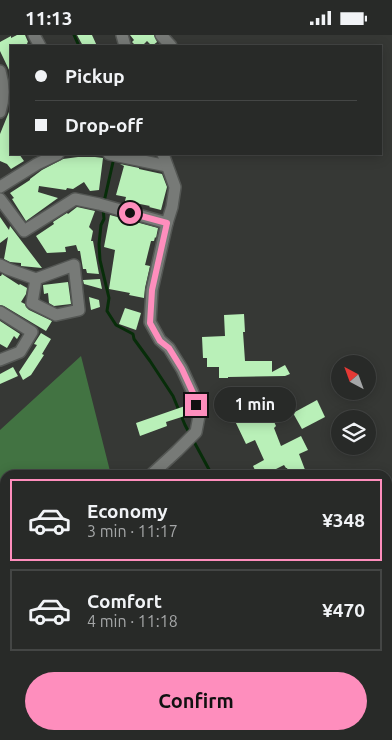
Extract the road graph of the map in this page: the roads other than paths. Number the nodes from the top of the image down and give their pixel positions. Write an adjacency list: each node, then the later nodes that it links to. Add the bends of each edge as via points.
1 (161, 35): 2 (street)
2 (170, 45)
3 (0, 71): 4 (street, via 3,102)
4 (0, 112)
5 (56, 155): 9 (street)
6 (115, 155): 8 (street)
7 (163, 155): 8 (street)
8 (167, 166): 11 (street, via 175,187)
9 (0, 187)
10 (0, 199): 11 (street, via 24,231 75,199)
11 (167, 223): 16 (street, via 152,290 150,323 182,369 193,393 198,416 196,432)
12 (0, 265): 13 (street)
13 (36, 279): 13 (street, via 32,303 56,315 79,310 74,265)
14 (0, 312): 15 (street, via 32,332 20,352)
15 (0, 360)
16 (157, 470)

